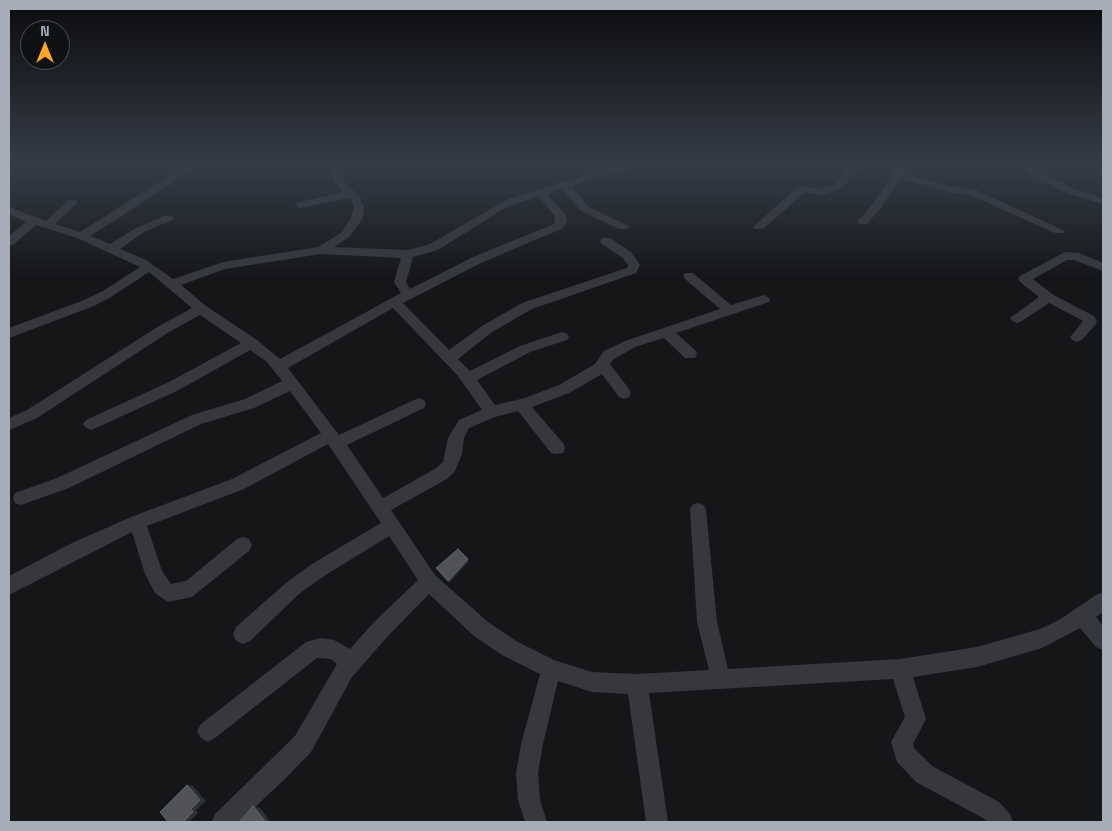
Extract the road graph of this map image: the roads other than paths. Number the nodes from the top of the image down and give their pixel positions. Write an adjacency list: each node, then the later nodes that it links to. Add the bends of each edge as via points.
1 (71, 203): 16 (street)
2 (133, 203): 20 (street)
3 (310, 203): 11 (street)
4 (357, 203): 24 (street, via 358,218 354,225 345,235)
5 (512, 203): 25 (street, via 499,207 434,247)
6 (549, 203): 30 (street, via 560,215 559,226 478,260)
7 (579, 203): 17 (street, via 585,209)
8 (786, 203): 18 (street)
9 (879, 203): 15 (street)
10 (997, 203): 19 (street)
11 (300, 205)
12 (9, 210): 14 (street)
13 (168, 218): 23 (street)
14 (34, 221): 16 (street); 22 (street)
15 (863, 222)
16 (48, 225): 20 (street)
17 (623, 227)
18 (759, 227)
19 (1059, 231)
20 (81, 236): 23 (street)
21 (606, 241): 43 (street, via 627,255 634,265 632,270 527,306 487,329)
22 (9, 242)
23 (111, 248): 26 (street)
24 (321, 250): 25 (street); 29 (street, via 223,266)
25 (408, 254): 30 (street, via 400,282)
26 (148, 267): 29 (street); 38 (street, via 89,303)
27 (1103, 267): 31 (street, via 1075,256 1066,256 1024,279)
28 (689, 276): 35 (street)
29 (172, 284): 34 (street)
30 (408, 296): 33 (street)
31 (1048, 296): 36 (street); 40 (street, via 1089,319)
32 (764, 299): 35 (street)
33 (396, 302): 43 (street); 45 (street)
34 (201, 309): 41 (street); 52 (street, via 164,329 32,414)
35 (730, 311): 37 (street)
36 (1017, 318)
37 (665, 331): 42 (street); 44 (street, via 618,350 606,358)
38 (9, 333)
39 (562, 337): 46 (street, via 525,349)
40 (1077, 337)
41 (252, 343): 45 (street); 53 (street, via 174,386)
42 (690, 354)
43 (449, 358): 46 (street)
44 (603, 365): 48 (street); 50 (street, via 564,389)
45 (279, 366): 47 (street)
46 (468, 378): 51 (street)
47 (292, 383): 54 (street); 56 (street, via 249,404 197,419 62,483)
48 (624, 392)
49 (419, 404): 54 (street)
50 (521, 404): 51 (street); 55 (street)
51 (492, 412): 57 (street, via 464,424 456,438 452,460 441,474)
52 (9, 424)
53 (90, 424)
54 (334, 439): 57 (street); 59 (street, via 238,484)
55 (557, 448)
56 (21, 498)
57 (380, 508): 60 (street)
58 (698, 510): 71 (street, via 707,622)
59 (136, 522): 61 (street, via 154,574 168,593 192,587); 63 (street)
60 (390, 526): 62 (street); 66 (street, via 293,588)
61 (243, 545)
62 (429, 581): 68 (street); 69 (street, via 481,628 509,648)
63 (9, 586)
64 (1103, 601): 65 (street)
65 (1083, 617): 67 (street); 70 (street, via 1042,638 986,654)
66 (243, 634)
67 (1103, 640)
68 (352, 662): 73 (street, via 334,650 313,649); 74 (street, via 303,744)
69 (551, 669): 72 (street, via 592,682); 75 (street, via 528,773 529,800)
70 (900, 669): 71 (street); 77 (street, via 916,719 902,742 905,754 924,774 991,810)
71 (721, 680): 72 (street)
72 (637, 684): 76 (street)
73 (208, 731)
74 (223, 822)
75 (536, 822)
76 (657, 822)
77 (1002, 822)

